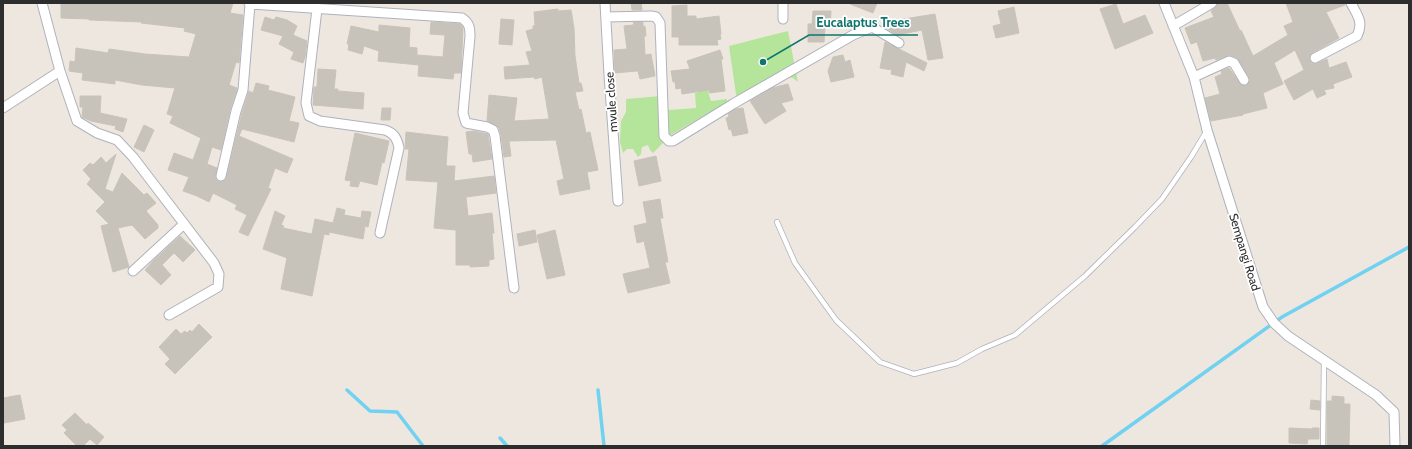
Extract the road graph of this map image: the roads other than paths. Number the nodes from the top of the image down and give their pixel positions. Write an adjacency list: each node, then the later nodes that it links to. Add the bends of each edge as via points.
1 (42, 3): 14 (street)
2 (606, 3): 9 (street, mvule close)
3 (783, 3): 10 (street)
4 (1164, 3): 11 (street, Sempangi Road)
5 (1212, 3): 11 (street)
6 (1350, 3): 13 (street, via 1360,22 1357,36)
7 (250, 4): 8 (street); 19 (street, via 243,90)
8 (317, 9): 23 (street, via 306,103 309,116 320,121 385,130 392,133 398,141 399,148); 25 (street, via 462,18 468,22 470,36 464,119 466,123 493,130 495,136)
9 (606, 17): 12 (street, via 651,16 656,17 660,23 664,136 669,141 853,35 872,27); 20 (street, mvule close)
10 (783, 20)
11 (1173, 26): 15 (street, Sempangi Road)
12 (899, 44)
13 (1315, 58)
14 (60, 71): 17 (street); 22 (street, via 77,121 97,133 117,140)
15 (1194, 77): 16 (street, via 1229,61 1234,63); 18 (street, Sempangi Road)
16 (1244, 80)
17 (3, 108)
18 (1207, 130): 21 (lane, via 1162,198 1134,228 1085,276 1015,335 957,363 914,374 880,362 836,320 795,263); 27 (street, Sempangi Road, via 1262,307 1288,336)
19 (220, 176)
20 (618, 201)
21 (777, 222)
22 (184, 224): 24 (street); 26 (street, via 214,263 219,274 218,287)
23 (380, 233)
24 (133, 271)
25 (514, 288)
26 (169, 315)
27 (1324, 360): 28 (lane); 29 (street, Sempangi Road, via 1376,394 1394,412)
28 (1323, 446)
29 (1396, 446)

